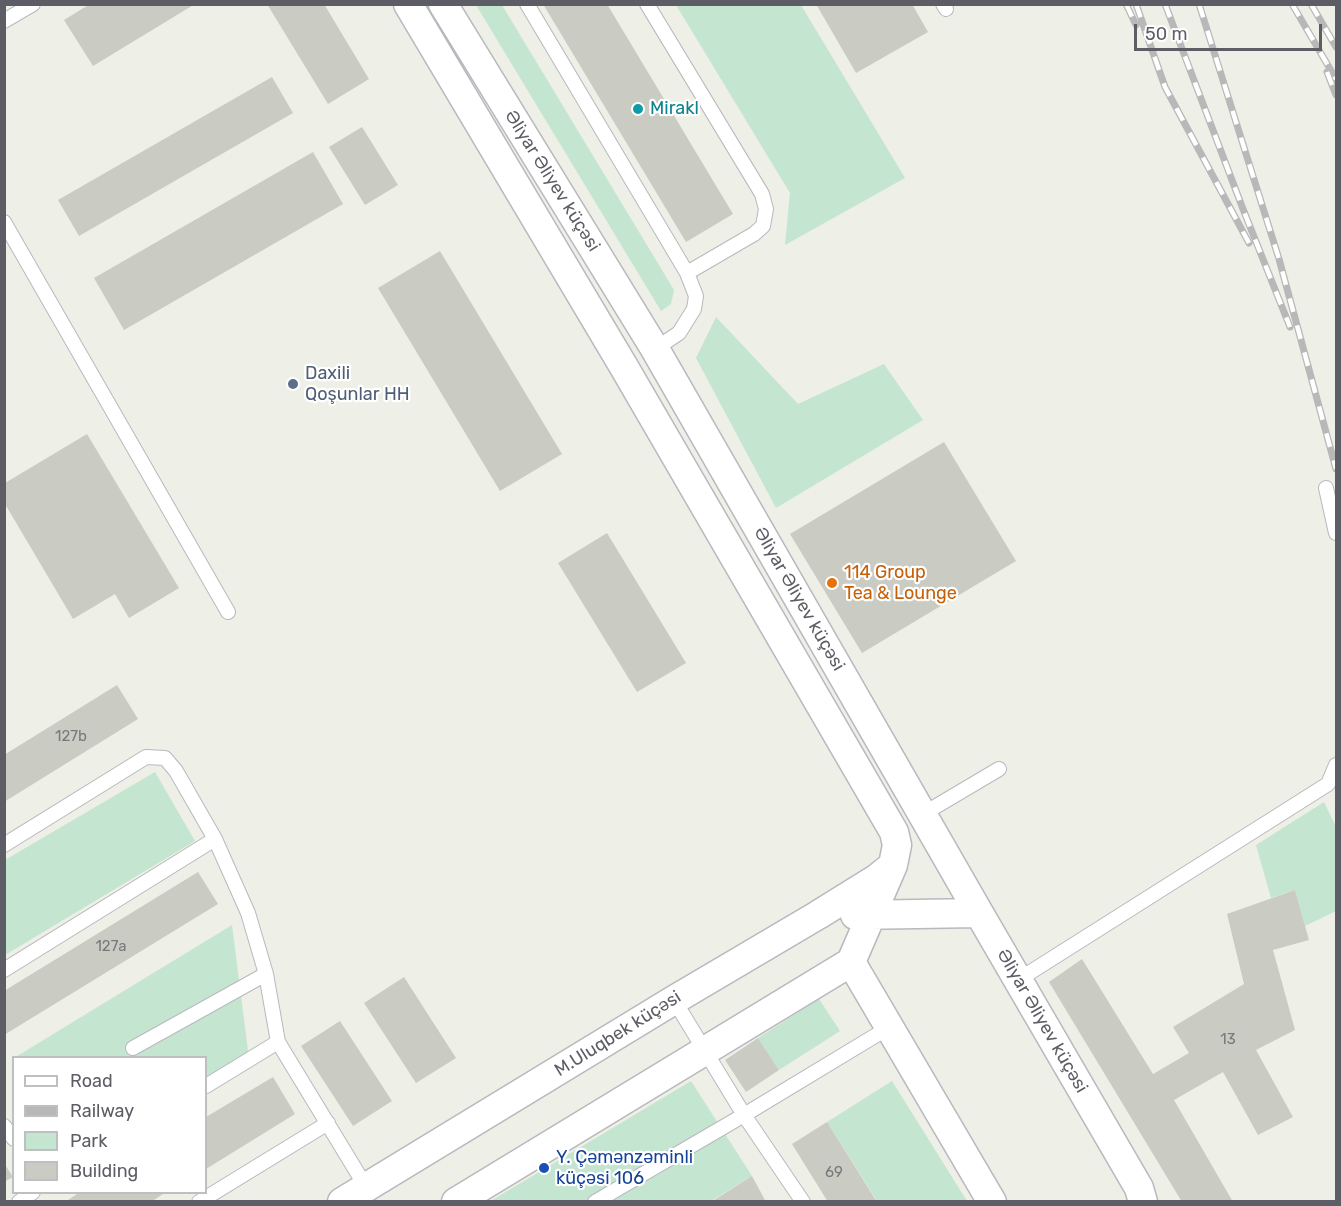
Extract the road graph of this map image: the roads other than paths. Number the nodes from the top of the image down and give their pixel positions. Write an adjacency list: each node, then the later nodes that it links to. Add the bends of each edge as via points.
1 (33, 4): 6 (lane)
2 (408, 4): 10 (street, Əliyar Əliyev küçəsi)
3 (443, 4): 9 (street, Əliyar Əliyev küçəsi)
4 (527, 4): 8 (lane)
5 (647, 4): 8 (lane, via 762,194 766,208 763,226 754,234)
6 (4, 21)
7 (4, 222): 13 (lane)
8 (687, 273): 9 (lane, via 696,296 694,309 679,333)
9 (655, 349): 10 (street); 16 (street, Əliyar Əliyev küçəsi)
10 (624, 367): 19 (street, Əliyar Əliyev küçəsi, via 894,832 897,845)
11 (1326, 488): 12 (lane)
12 (1336, 533)
13 (228, 612)
14 (1336, 765): 26 (lane, via 1328,784)
15 (999, 769): 16 (lane)
16 (923, 814): 20 (street, Əliyar Əliyev küçəsi)
17 (215, 839): 18 (lane, via 165,758 146,757); 24 (lane); 25 (lane, via 248,913)
18 (4, 845)
19 (893, 865): 21 (street, M.Uluqbek küçəsi); 22 (street, Əliyar Əliyev küçəsi)
20 (979, 913): 22 (street); 26 (street, Əliyar Əliyev küçəsi)
21 (818, 915): 22 (street); 27 (street, M.Uluqbek küçəsi)
22 (871, 915): 23 (street, Əliyar Əliyev küçəsi)
23 (851, 962): 28 (street); 31 (street)
24 (4, 970)
25 (266, 974): 29 (lane); 30 (lane)
26 (1018, 980): 41 (street, Əliyar Əliyev küçəsi, via 1139,1188)
27 (674, 1000): 31 (lane); 35 (street, M.Uluqbek küçəsi)
28 (888, 1028): 33 (lane); 40 (street)
29 (278, 1042): 32 (lane); 34 (lane)
30 (133, 1048)
31 (705, 1051): 33 (lane); 37 (street)
32 (207, 1085)
33 (744, 1115): 38 (lane); 39 (lane)
34 (328, 1123): 35 (lane); 36 (lane)
35 (354, 1194)
36 (199, 1202)
37 (456, 1202)
38 (595, 1202)
39 (802, 1202)
40 (992, 1202)
41 (1143, 1202)

